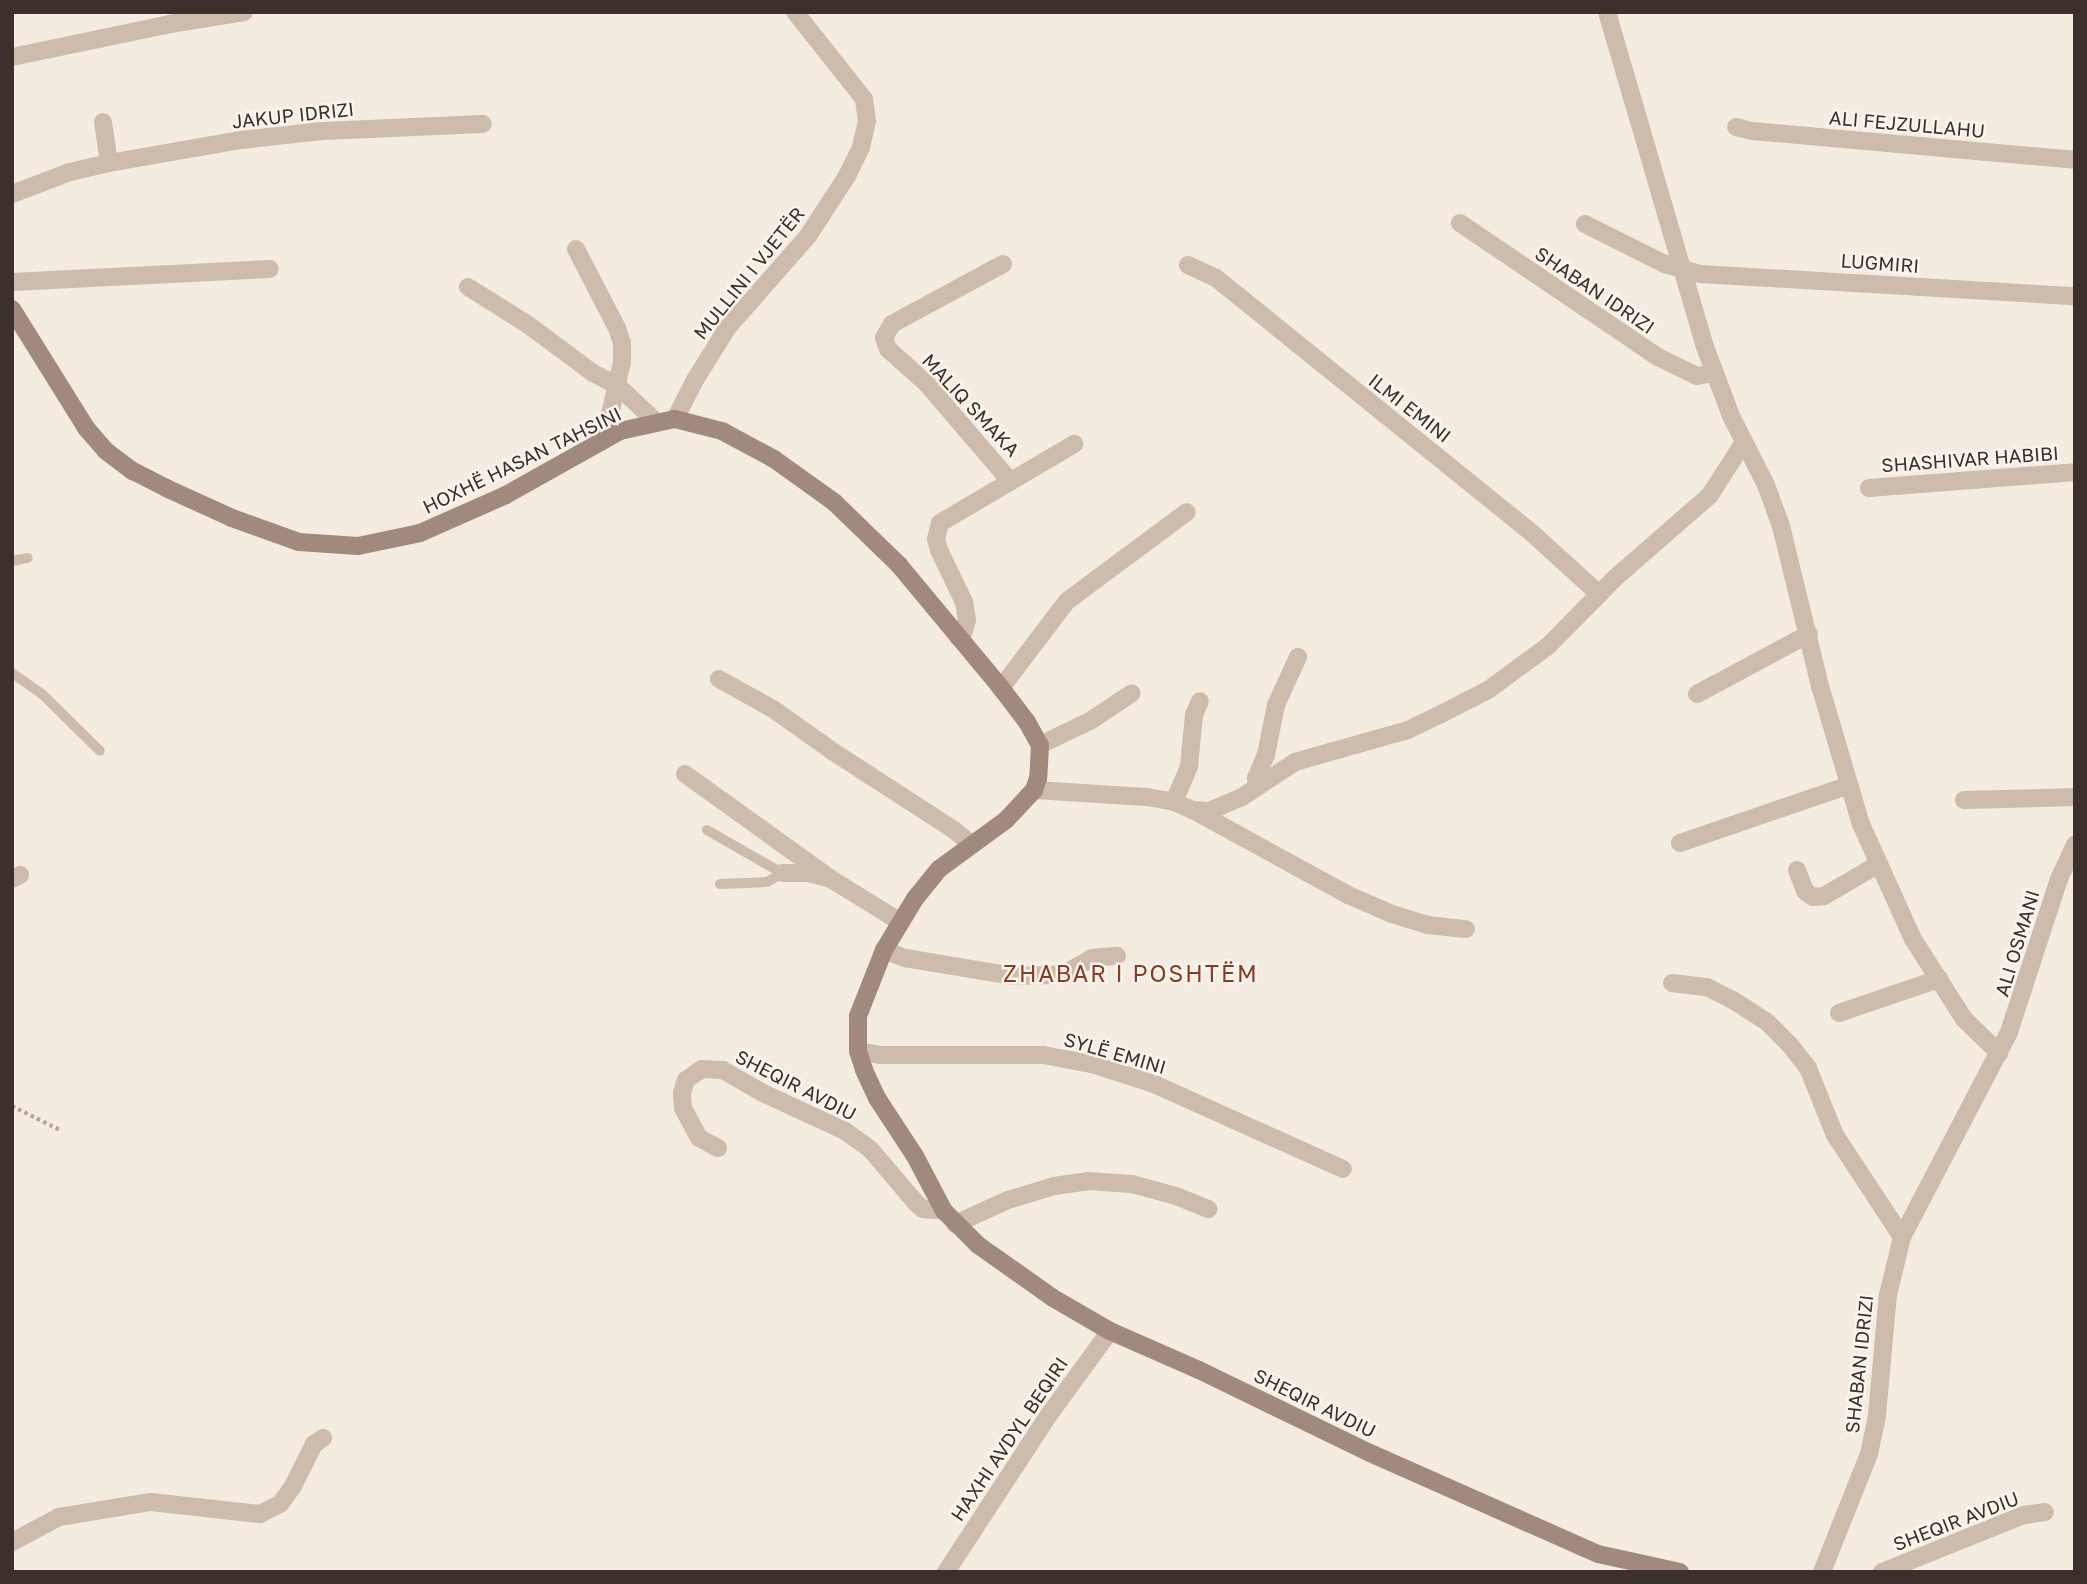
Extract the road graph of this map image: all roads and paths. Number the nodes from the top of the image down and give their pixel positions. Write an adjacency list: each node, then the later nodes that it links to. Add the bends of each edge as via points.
1 (244, 12): 4 (street)
2 (794, 12): 24 (street, MULLINI I VJETËR, via 864,99 867,121 861,147 808,236 728,327)
3 (1607, 12): 17 (street)
4 (12, 57)
5 (103, 122): 9 (street)
6 (483, 124): 9 (street, JAKUP IDRIZI, via 323,131)
7 (1736, 127): 8 (street, ALI FEJZULLAHU)
8 (2075, 160)
9 (109, 163): 10 (street, JAKUP IDRIZI)
10 (12, 194)
11 (1460, 223): 22 (street, SHABAN IDRIZI, via 1658,357 1697,376)
12 (1585, 224): 17 (street)
13 (576, 249): 23 (street, via 617,328 622,362)
14 (1003, 264): 30 (street, MALIQ SMAKA, via 892,324 884,338 888,349 926,383)
15 (1188, 265): 35 (street, ILMI EMINI, via 1216,278 1532,533)
16 (270, 269): 18 (street)
17 (1682, 270): 20 (street, LUGMIRI); 22 (street)
18 (12, 282)
19 (468, 287): 23 (street, HOXHË HASAN TAHSINI)
20 (2075, 296)
21 (12, 309): 26 (street, HOXHË HASAN TAHSINI, via 86,428 106,451 166,488 299,542 358,546 420,533 506,495)
22 (1714, 373): 27 (street)
23 (617, 385): 25 (street, HOXHË HASAN TAHSINI); 26 (street)
24 (675, 419): 25 (street, HOXHË HASAN TAHSINI); 37 (street, HOXHË HASAN TAHSINI, via 722,431 774,459 834,502 899,565)
25 (655, 422): 26 (street, HOXHË HASAN TAHSINI)
26 (604, 440)
27 (1744, 442): 35 (street, via 1710,495); 36 (street, via 1781,526)
28 (1073, 444): 30 (street, MALIQ SMAKA)
29 (2075, 472): 31 (street, SHASHIVAR HABIBI)
30 (1011, 482): 37 (street, MALIQ SMAKA, via 937,529 939,550 965,611 964,631)
31 (1869, 488)
32 (1187, 512): 41 (street, via 1067,601)
33 (28, 558): 34 (lane)
34 (12, 561)
35 (1599, 594): 48 (street, via 1548,646 1488,690 1408,730 1295,762)
36 (1809, 634): 43 (street); 49 (street, via 1819,686)
37 (958, 637): 41 (street, HOXHË HASAN TAHSINI)
38 (1298, 657): 48 (street, via 1276,705)
39 (12, 673): 46 (lane, via 42,694)
40 (719, 679): 56 (street, via 772,709)
41 (1001, 688): 45 (street, HOXHË HASAN TAHSINI)
42 (1132, 693): 45 (street, via 1090,721)
43 (1697, 694)
44 (1200, 701): 53 (street, via 1194,715 1189,766)
45 (1040, 745): 50 (street)
46 (100, 751)
47 (685, 774): 62 (street)
48 (1257, 785): 54 (street, via 1217,809)
49 (1849, 785): 57 (street); 59 (street)
50 (1034, 790): 53 (street); 56 (street, SHEQIR AVDIU, via 1006,820)
51 (2075, 797): 52 (street)
52 (1964, 800)
53 (1174, 802): 54 (street)
54 (1193, 810): 65 (street, via 1348,895 1427,925)
55 (707, 830): 61 (lane)
56 (970, 843): 64 (street, SHEQIR AVDIU, via 939,869)
57 (1680, 843)
58 (2075, 845): 72 (street, ALI OSMANI)
59 (1878, 865): 60 (street, via 1824,896 1813,897 1805,891); 68 (street, via 1913,939)
60 (1797, 870)
61 (782, 873): 62 (street); 63 (lane, via 767,882)
62 (831, 879): 64 (street)
63 (720, 884)
64 (899, 921): 66 (street, SHEQIR AVDIU)
65 (1465, 929)
66 (884, 950): 67 (street, via 905,958 1013,976 1054,975 1092,958); 71 (street, SHEQIR AVDIU, via 858,1016)
67 (1117, 956)
68 (1939, 979): 70 (street); 72 (street, via 1964,1019)
69 (1672, 983): 79 (street, via 1707,987 1733,1000 1790,1045 1808,1068 1835,1135)
70 (1839, 1013)
71 (858, 1051): 76 (street, SYLË EMINI, via 924,1056 1043,1055 1092,1065 1154,1084); 78 (street, SHEQIR AVDIU, via 877,1098)
72 (1999, 1053): 79 (street, SHABAN IDRIZI)
73 (12, 1106): 74 (path)
74 (60, 1129)
75 (718, 1148): 78 (street, SHEQIR AVDIU, via 699,1138 683,1108 686,1080 702,1069 723,1070 845,1131 871,1150 917,1204)
76 (1343, 1169)
77 (1208, 1209): 78 (street, via 1132,1184 1087,1181)
78 (949, 1217): 80 (street, SHEQIR AVDIU, via 978,1245)
79 (1902, 1237): 86 (street, SHABAN IDRIZI, via 1888,1295 1869,1454)
80 (1110, 1331): 84 (street, SHEQIR AVDIU, via 1598,1554); 85 (street, HAXHI AVDYL BEQIRI, via 1013,1467)
81 (323, 1438): 83 (street, via 314,1444 280,1504 260,1514 151,1502 59,1517)
82 (2045, 1512): 87 (street, SHEQIR AVDIU, via 2024,1515)
83 (12, 1542)
84 (1672, 1570)
85 (946, 1572)
86 (1822, 1572)
87 (1882, 1572)

